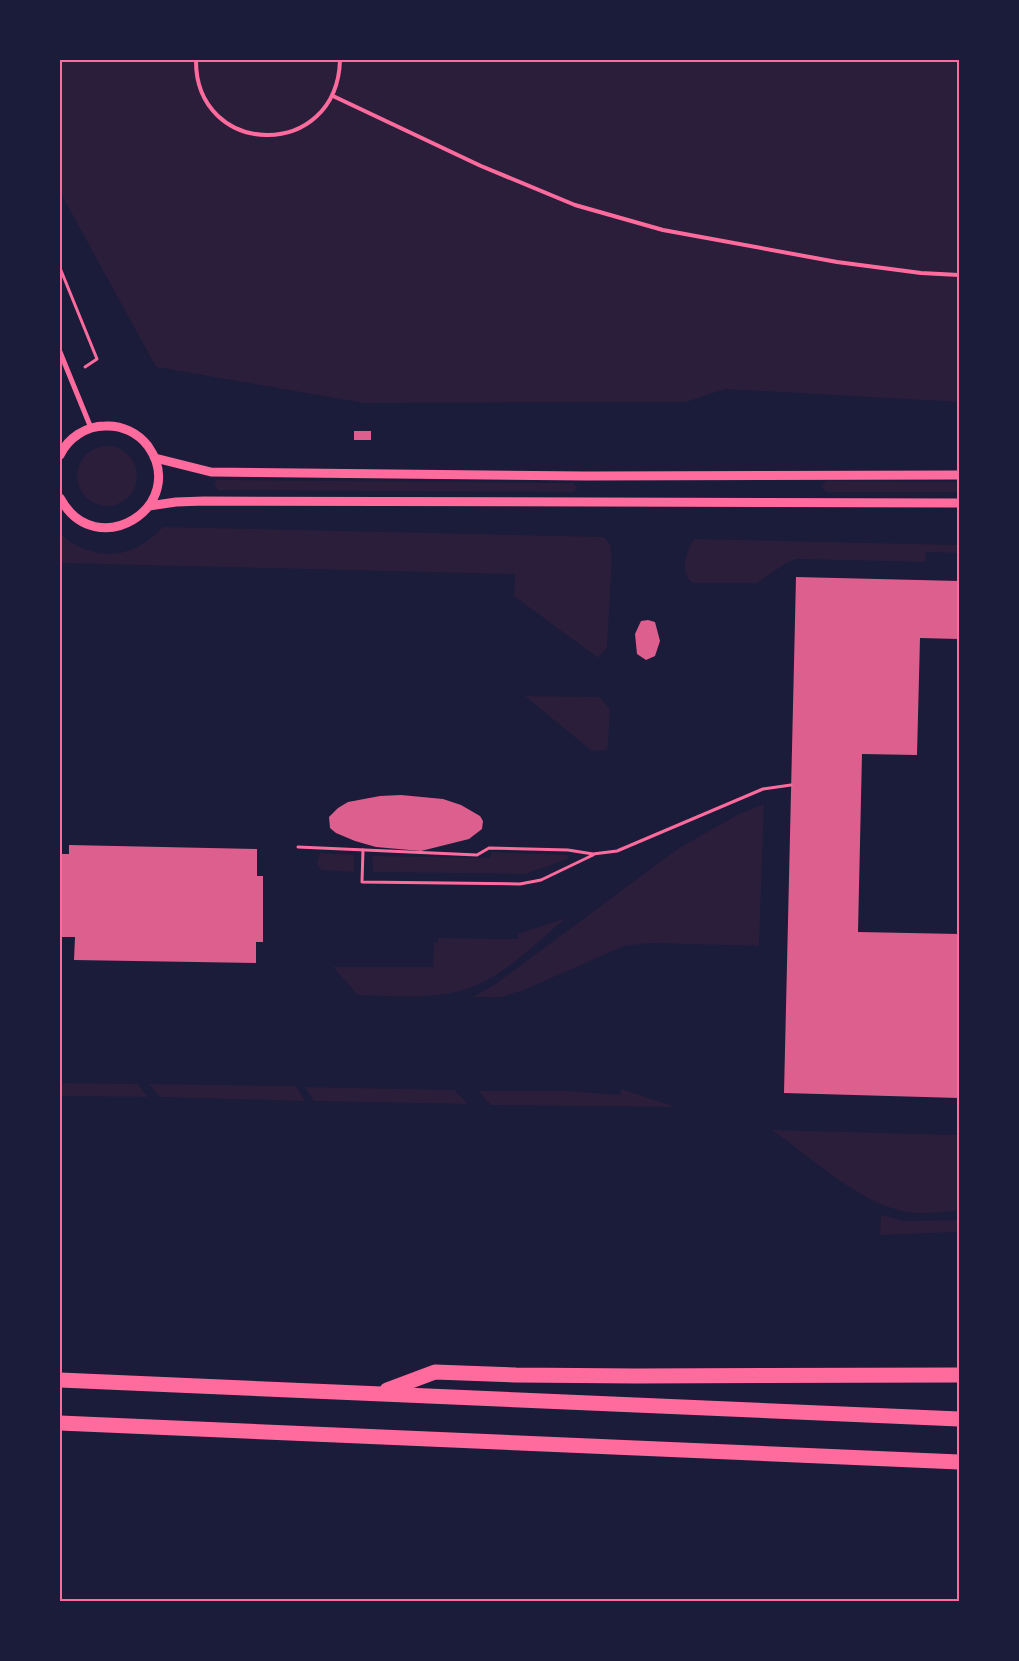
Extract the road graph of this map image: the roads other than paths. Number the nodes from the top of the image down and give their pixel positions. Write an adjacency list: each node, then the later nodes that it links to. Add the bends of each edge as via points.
1 (196, 60): 3 (lane, via 198,81 210,107 232,127 254,135 278,136 300,128 319,115)
2 (340, 60): 3 (lane)
3 (333, 96): 4 (lane, via 575,205 645,225 755,248 837,262)
4 (959, 276)
5 (60, 352): 6 (street)
6 (91, 428): 7 (street, via 74,437); 8 (street, via 110,426 129,431 145,442)
7 (61, 452)
8 (155, 458): 9 (street, via 211,472 576,476); 12 (street, via 157,486)
9 (959, 475)
10 (61, 502): 12 (street, via 82,521 106,528 130,523)
11 (959, 503): 12 (street, via 194,501)
12 (149, 506)
13 (959, 1375): 15 (highway, via 516,1376 435,1372)
14 (60, 1380): 15 (highway)
15 (379, 1393): 16 (highway)
16 (959, 1419)
17 (60, 1423): 18 (highway)
18 (959, 1462)

